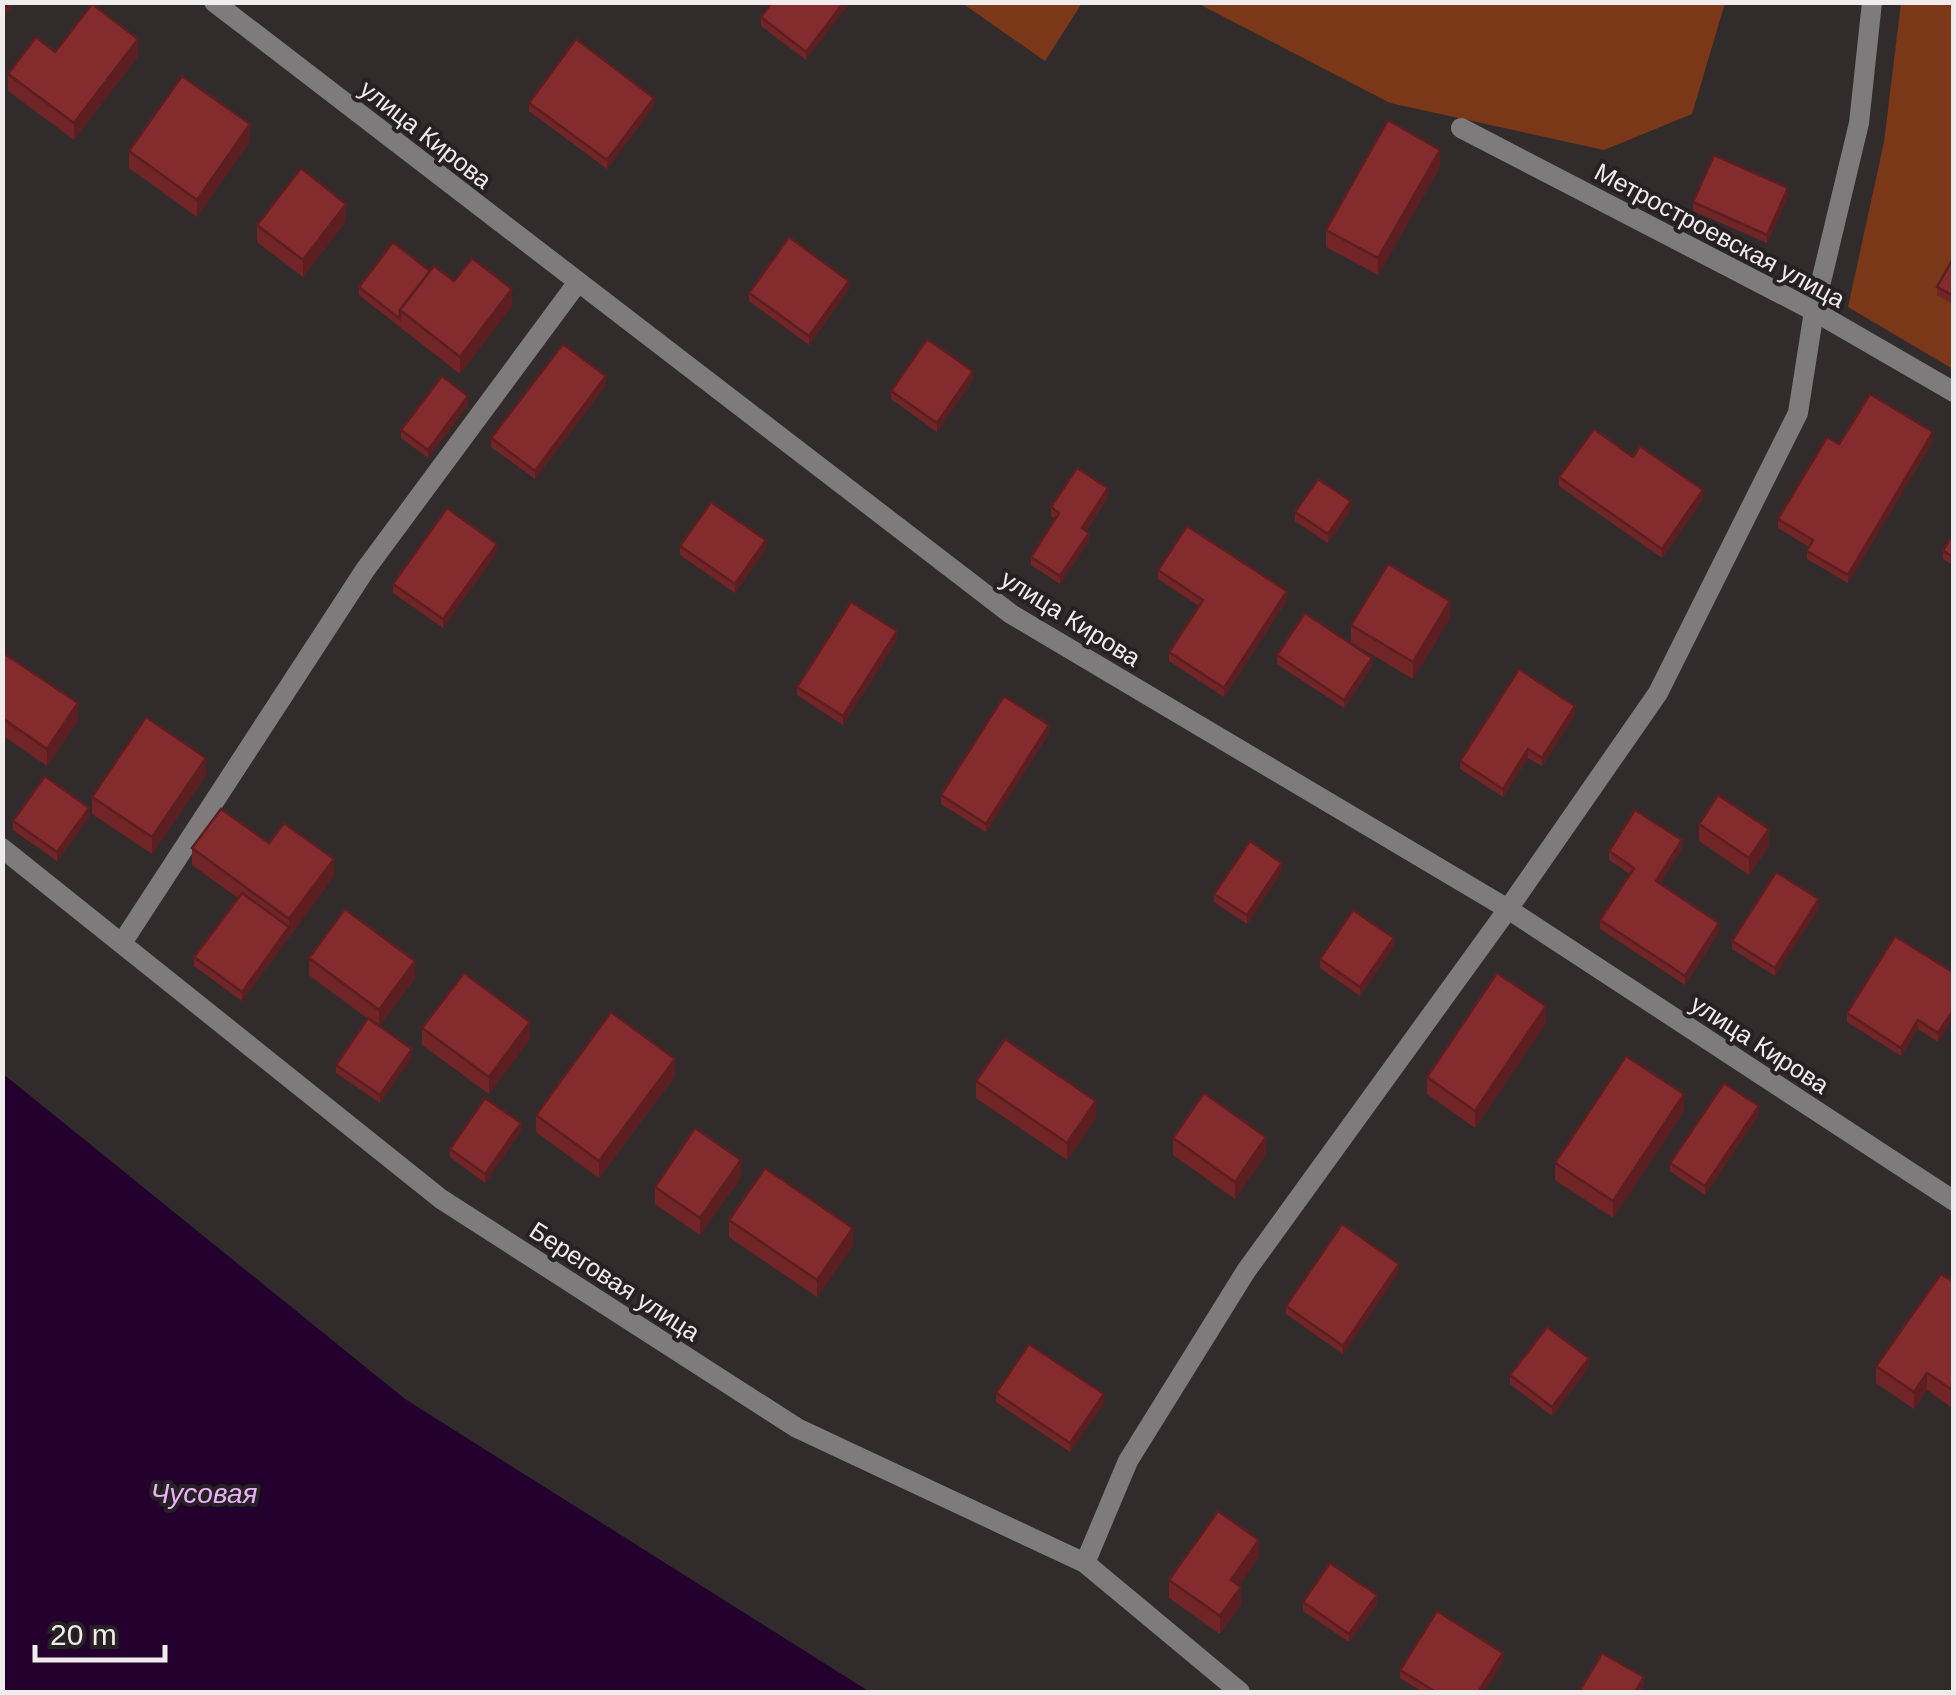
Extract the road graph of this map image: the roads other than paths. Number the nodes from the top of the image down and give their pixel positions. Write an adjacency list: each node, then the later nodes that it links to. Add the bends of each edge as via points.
1 (214, 2): 4 (street, улица Кирова)
2 (1872, 2): 5 (street, via 1860,123)
3 (1461, 128): 5 (street, Метростроевская улица)
4 (578, 282): 8 (street, улица Кирова, via 1010,614); 9 (street, via 365,570)
5 (1814, 311): 6 (street, Метростроевская улица); 8 (street, via 1798,413 1658,693)
6 (1954, 392)
7 (2, 848): 9 (street, Береговая улица)
8 (1508, 909): 10 (street, улица Кирова); 11 (street, via 1246,1271 1128,1460)
9 (122, 943): 11 (street, Береговая улица, via 442,1199 797,1428)
10 (1954, 1201)
11 (1085, 1563): 12 (street, Береговая улица)
12 (1240, 1692)

